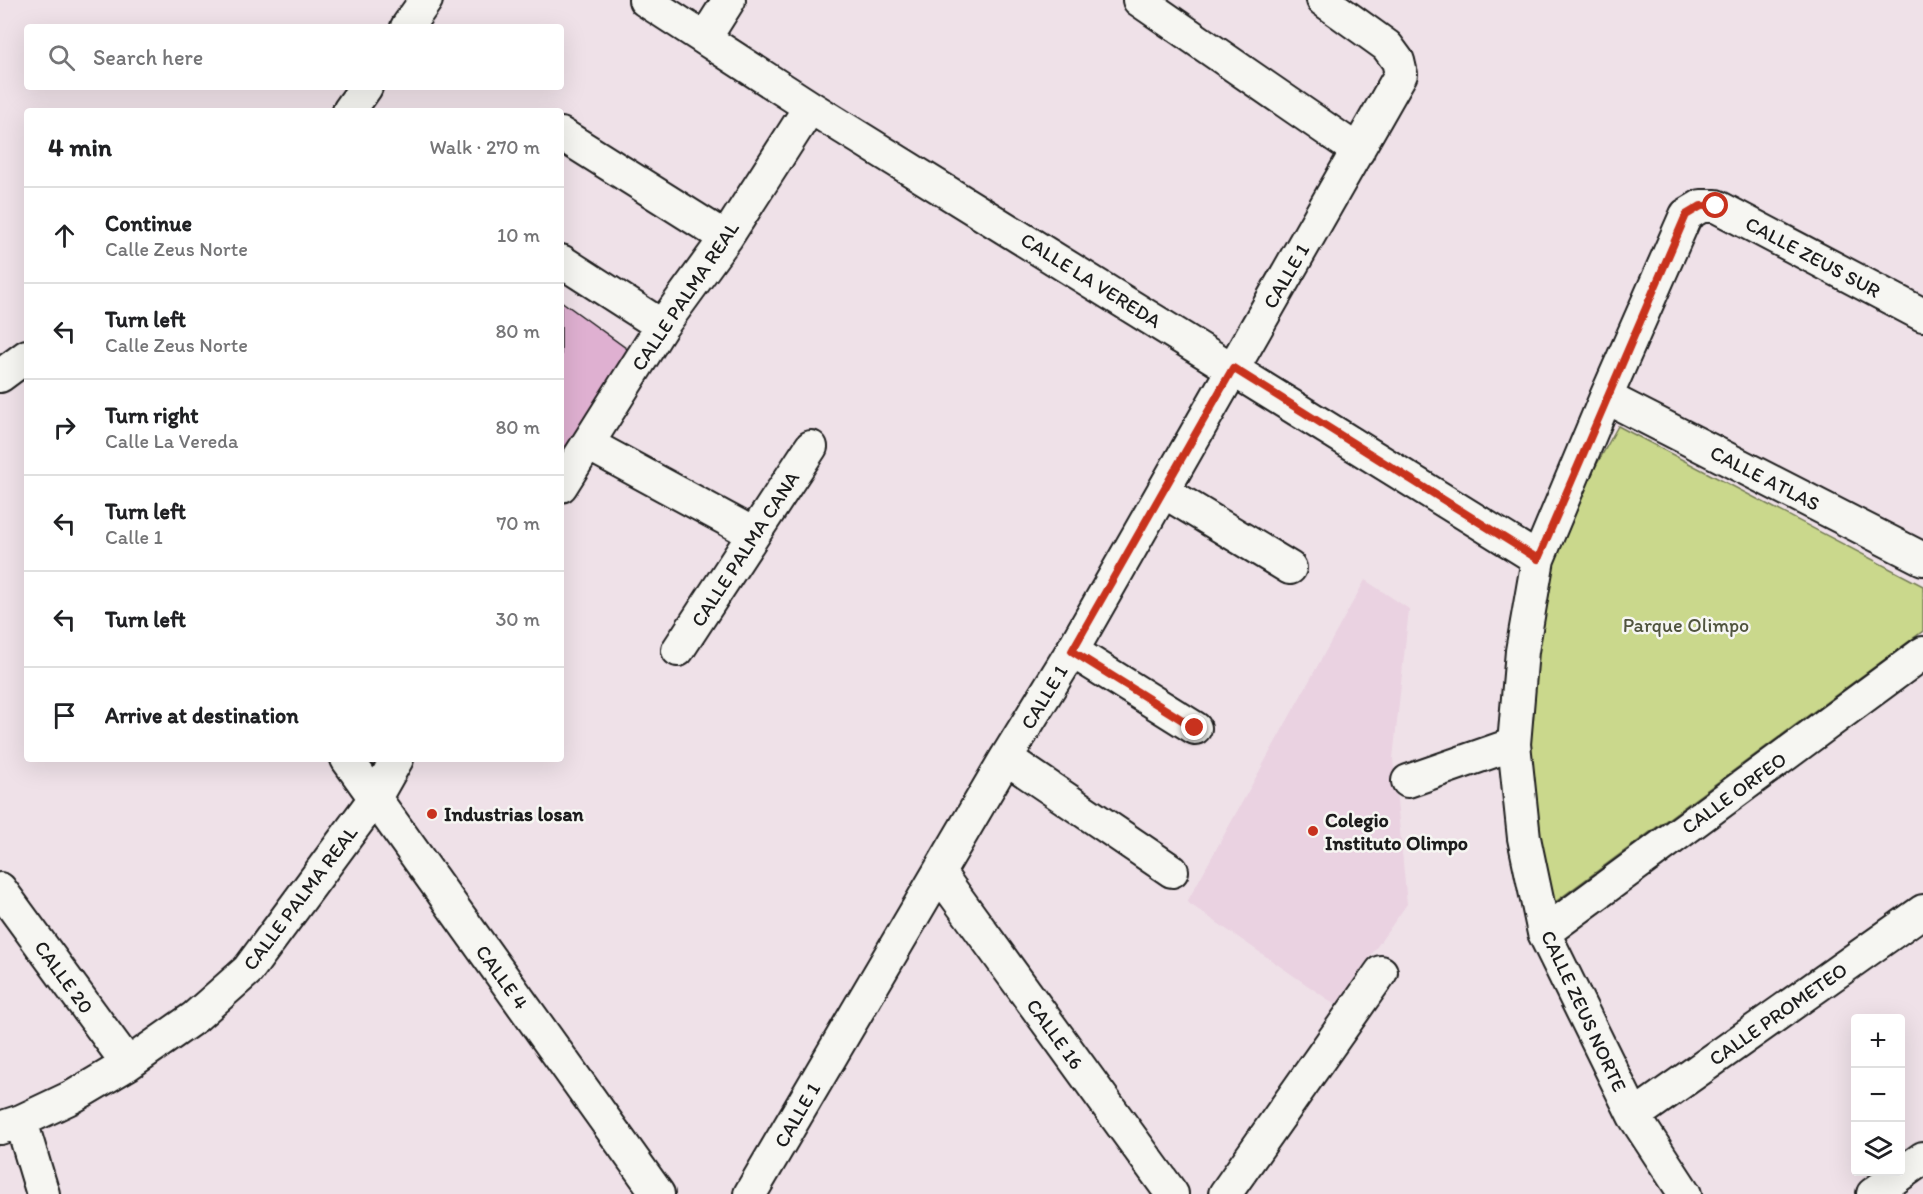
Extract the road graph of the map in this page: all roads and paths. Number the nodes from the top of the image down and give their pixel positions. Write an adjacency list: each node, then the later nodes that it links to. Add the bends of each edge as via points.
1 (426, 0): 6 (street)
2 (645, 0): 7 (street, CALLE LA VEREDA)
3 (729, 0): 7 (street)
4 (1139, 0): 12 (street)
5 (1323, 0): 12 (street, CALLE 1, via 1388,46 1400,67 1401,74)
6 (409, 24)
7 (705, 38): 9 (street, CALLE LA VEREDA)
8 (364, 90): 10 (street)
9 (810, 107): 14 (street, CALLE PALMA REAL); 19 (street, CALLE LA VEREDA)
10 (352, 108)
11 (564, 137): 14 (street)
12 (1358, 151): 19 (street, CALLE 1)
13 (1701, 206): 16 (street, CALLE ZEUS SUR, via 1716,206); 21 (street, CALLE ZEUS NORTE, via 1686,215)
14 (726, 238): 17 (street, CALLE PALMA REAL)
15 (564, 263): 17 (street)
16 (1923, 315)
17 (662, 327): 22 (street, CALLE PALMA REAL)
18 (24, 358): 20 (street)
19 (1233, 368): 25 (street, CALLE 1); 27 (street, CALLE LA VEREDA)
20 (0, 376)
21 (1606, 397): 27 (street, CALLE ZEUS NORTE); 28 (street, CALLE ATLAS)
22 (588, 444): 24 (street, CALLE PALMA REAL); 26 (street)
23 (811, 447): 26 (street, CALLE PALMA CANA)
24 (564, 481)
25 (1163, 491): 29 (street); 31 (street, CALLE 1)
26 (754, 534): 30 (street, CALLE PALMA CANA)
27 (1538, 559): 34 (street, CALLE ZEUS NORTE, via 1522,651)
28 (1923, 559)
29 (1290, 568)
30 (678, 650)
31 (1072, 651): 33 (street); 35 (street, CALLE 1)
32 (1923, 653): 44 (street, CALLE ORFEO)
33 (1195, 728)
34 (1514, 744): 38 (street); 44 (street, CALLE ZEUS NORTE, via 1524,838)
35 (1006, 758): 40 (street); 41 (street, CALLE 1)
36 (349, 762): 39 (street, CALLE 4)
37 (395, 762): 39 (street, CALLE PALMA REAL)
38 (1408, 781)
39 (375, 798): 46 (street, CALLE PALMA REAL, via 248,970 195,1017); 51 (street, CALLE 4)
40 (1172, 871)
41 (939, 873): 52 (street, CALLE 1); 53 (street, CALLE 16)
42 (0, 889): 46 (street, CALLE 20)
43 (1923, 911): 47 (street, CALLE PROMETEO)
44 (1544, 933): 47 (street, CALLE ZEUS NORTE)
45 (1381, 972): 54 (street)
46 (128, 1064): 48 (street, CALLE PALMA REAL, via 74,1096)
47 (1634, 1116): 55 (street, CALLE ZEUS NORTE)
48 (10, 1124): 50 (street)
49 (1923, 1158): 56 (street)
50 (43, 1194)
51 (658, 1194)
52 (750, 1194)
53 (1172, 1194)
54 (1224, 1194)
55 (1685, 1194)
56 (1874, 1194)

